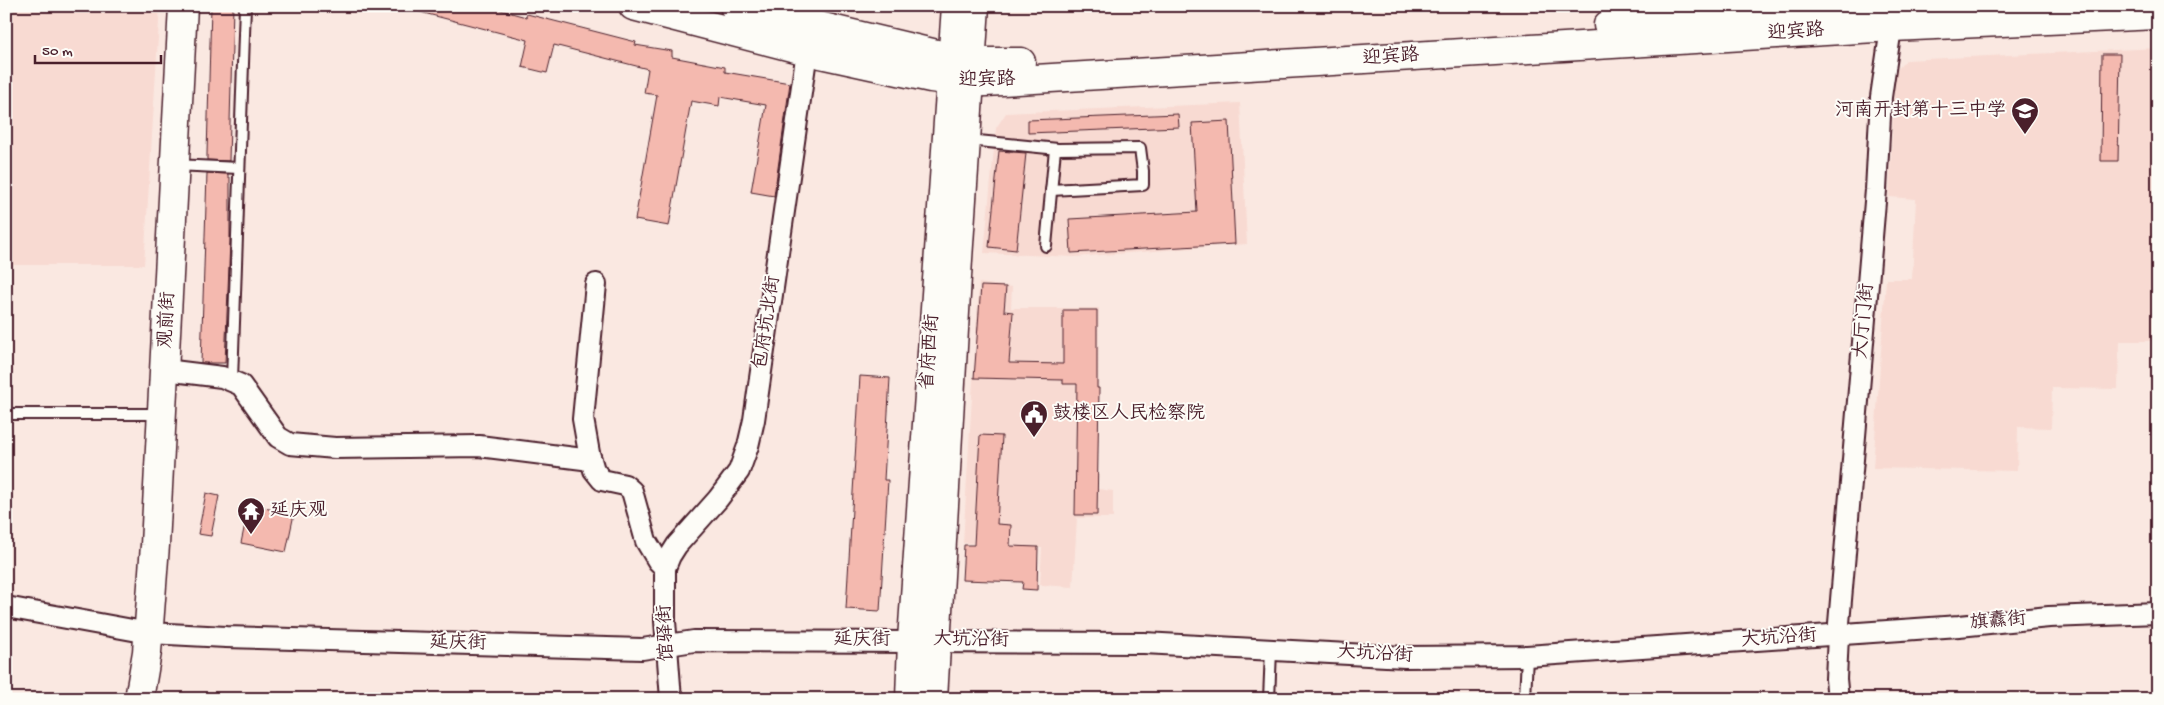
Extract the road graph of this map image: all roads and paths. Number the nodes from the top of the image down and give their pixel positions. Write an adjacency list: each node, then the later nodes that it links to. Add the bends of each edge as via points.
1 (184, 6): 13 (street, 观前街)
2 (245, 6): 14 (lane)
3 (633, 6): 9 (street, 迎宾路)
4 (734, 6): 10 (street, 迎宾路)
5 (956, 6): 10 (street, 省府西街)
6 (976, 6): 10 (street, 省府西街)
7 (1897, 12): 8 (street, 迎宾路); 10 (street, 迎宾路); 27 (street, 大厅门街, via 1881,97)
8 (2158, 15)
9 (807, 51): 10 (street, 迎宾路); 23 (street, 包府坑北街, via 748,446 739,471 678,545)
10 (960, 71): 11 (street, 省府西街); 28 (street, 省府西街)
11 (966, 140): 12 (lane); 28 (street, 省府西街)
12 (1055, 149): 15 (lane); 15 (lane, via 1140,148 1143,185)
13 (175, 165): 14 (lane); 18 (street, 观前街)
14 (239, 168): 19 (lane)
15 (1052, 190): 16 (lane)
16 (1046, 246)
17 (596, 284): 22 (street, via 583,419)
18 (165, 370): 19 (street); 21 (street, 观前街)
19 (232, 380): 22 (street, via 241,385 278,437 290,444 335,448 479,446)
20 (6, 414): 21 (lane)
21 (162, 414): 26 (street, 观前街)
22 (591, 460): 23 (street, via 602,480 626,485 632,491 646,540)
23 (665, 568): 29 (street, 馆驿街)
24 (6, 607): 26 (street, 延庆街)
25 (2158, 612): 27 (street, 旗纛街, via 2049,617)
26 (149, 633): 29 (street, 延庆街, via 633,649); 32 (street, 观前街)
27 (1838, 635): 31 (street, 大坑沿街); 38 (street, 大厅门街)
28 (924, 640): 29 (street, 延庆街, via 694,641); 30 (street, 大坑沿街, via 1144,643); 34 (street, 省府西街); 35 (street, 省府西街)
29 (667, 645): 33 (street, 馆驿街)
30 (1271, 650): 31 (street, 大坑沿街, via 1405,657); 36 (lane)
31 (1526, 656): 37 (lane)
32 (139, 699)
33 (671, 699)
34 (910, 699)
35 (933, 699)
36 (1269, 699)
37 (1525, 699)
38 (1838, 699)

